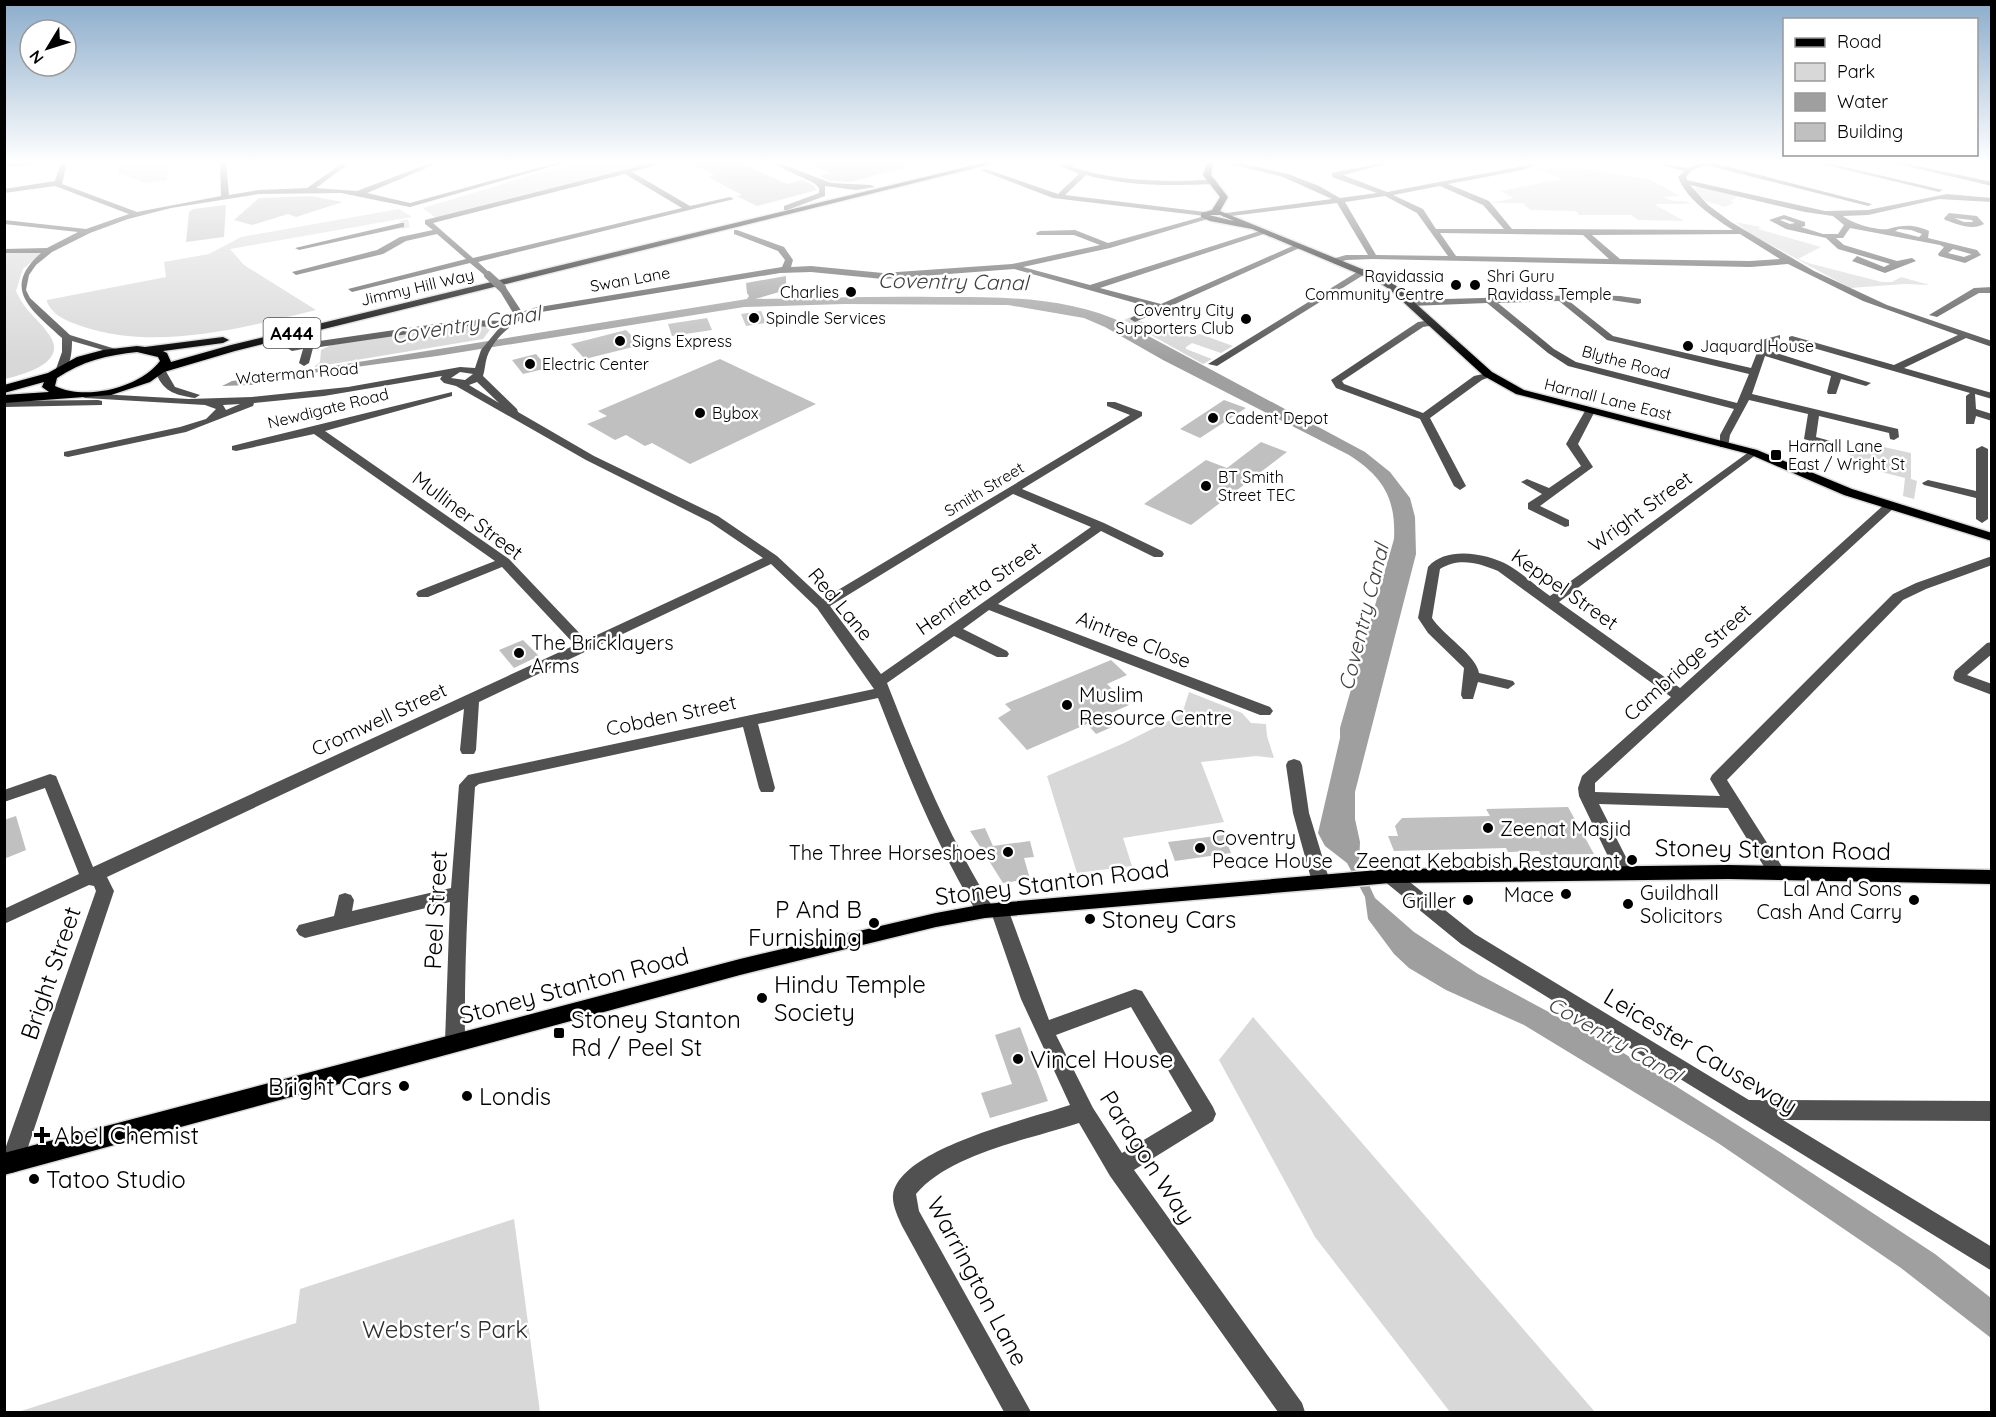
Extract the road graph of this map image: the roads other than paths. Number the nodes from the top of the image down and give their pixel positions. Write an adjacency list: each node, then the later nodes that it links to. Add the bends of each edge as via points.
1 (61, 228): 18 (street)
2 (95, 228): 18 (street)
3 (387, 228): 32 (street)
4 (435, 228): 19 (street)
5 (609, 228): 37 (street)
6 (704, 228): 65 (highway, Jimmy Hill Way / A444, via 344,315 248,336)
7 (731, 228): 71 (highway, Jimmy Hill Way / A444, via 231,348)
8 (1050, 228): 20 (street)
9 (1166, 228): 29 (street, Swan Lane)
10 (1254, 228): 24 (main road, Harnall Lane East)
11 (1356, 228): 35 (street)
12 (1432, 228): 21 (street)
13 (1508, 228): 22 (street)
14 (1736, 228): 25 (street)
15 (1799, 228): 28 (street)
16 (1846, 228): 28 (street, via 1843,235)
17 (1867, 228): 31 (street)
18 (87, 231): 33 (street)
19 (439, 231): 37 (street); 44 (street, via 404,239 380,252)
20 (1054, 231): 26 (street); 29 (street, via 1084,234)
21 (1434, 231): 22 (street); 36 (street)
22 (1510, 231): 27 (street)
23 (737, 232): 43 (street, via 785,252 789,260)
24 (1266, 232): 30 (main road, Harnall Lane East); 46 (street)
25 (1741, 232): 27 (street); 39 (street)
26 (1040, 233)
27 (1586, 233): 41 (street)
28 (1829, 237): 40 (street, via 1837,246 1864,255 1856,261 1885,270)
29 (1107, 246): 42 (street, Swan Lane)
30 (1300, 246): 38 (main road, Harnall Lane East); 53 (street)
31 (1951, 247)
32 (299, 248)
33 (49, 250): 34 (street); 60 (street, via 28,269 22,290 26,299)
34 (4, 251)
35 (1373, 257): 36 (street); 38 (street)
36 (1454, 259): 41 (street)
37 (472, 261): 47 (street); 55 (street, bridge, via 502,288)
38 (1335, 261): 45 (main road, Harnall Lane East)
39 (1792, 261): 41 (street); 59 (street, via 1838,286)
40 (1912, 261)
41 (1618, 262)
42 (1012, 267): 43 (street, Swan Lane, via 883,276); 46 (street)
43 (786, 270): 55 (street, Swan Lane)
44 (296, 272)
45 (1362, 272): 52 (main road, Harnall Lane East, via 1392,287); 69 (street)
46 (1090, 288): 53 (street)
47 (352, 289)
48 (1988, 289): 54 (street, via 1977,290 1938,317)
49 (1565, 298): 50 (street); 51 (street); 73 (street, via 1610,338)
50 (1489, 300): 52 (street); 96 (street, Blythe Road, via 1572,364)
51 (1638, 301)
52 (1410, 303): 57 (main road, Harnall Lane East)
53 (1160, 307): 56 (street)
54 (1923, 313)
55 (519, 315): 58 (street)
56 (1135, 319)
57 (1432, 323): 75 (main road, Harnall Lane East); 101 (street, via 1421,324 1336,380 1340,386)
58 (505, 327): 64 (street, via 463,323 307,354); 68 (street)
59 (1966, 335): 63 (street); 70 (street)
60 (67, 337): 66 (street); 72 (street, via 68,352)
61 (1778, 338): 67 (street, via 1765,342)
62 (1797, 340): 70 (street)
63 (1992, 344)
64 (292, 348)
65 (148, 350): 66 (highway); 71 (highway, via 163,355 166,362)
66 (117, 351): 72 (highway, via 85,358)
67 (1762, 352): 73 (street); 76 (street)
68 (484, 353): 74 (street); 77 (street)
69 (1213, 364)
70 (1896, 369): 88 (street)
71 (161, 370): 85 (highway, Jimmy Hill Way, via 126,387); 90 (street, Waterman Road, via 168,389)
72 (56, 372): 81 (highway); 84 (highway, via 48,387)
73 (1754, 372): 86 (street)
74 (478, 374): 77 (street, via 465,369); 79 (street, via 471,381); 100 (street, Red Lane)
75 (1488, 374): 98 (main road, Harnall Lane East, via 1520,392); 101 (street)
76 (1837, 374): 80 (street); 82 (street)
77 (450, 375): 78 (street, Waterman Road); 79 (street)
78 (395, 382): 90 (street, Waterman Road); 91 (street, Waterman Road)
79 (458, 383): 100 (street, Red Lane)
80 (1866, 383)
81 (4, 389)
82 (1832, 392)
83 (448, 394): 104 (street, Newdigate Road, via 425,395)
84 (67, 395): 85 (highway, Jimmy Hill Way); 89 (highway, Jimmy Hill Way)
85 (85, 395): 93 (street, Waterman Road)
86 (1746, 396): 96 (street); 99 (street)
87 (1971, 396): 102 (street, via 1970,417)
88 (1992, 396)
89 (4, 399)
90 (202, 399): 92 (street, Waterman Road, via 231,397); 93 (street, Waterman Road); 103 (street, Waterman Road, via 221,409)
91 (267, 400): 92 (street, Waterman Road); 97 (street, Waterman Road)
92 (240, 401): 97 (street, Waterman Road)
93 (182, 402): 94 (street)
94 (4, 404)
95 (1111, 404): 116 (street, Smith Street, via 1138,414)
96 (1739, 407): 107 (street)
97 (232, 411): 103 (street, Waterman Road)
98 (1590, 411): 107 (main road, Harnall Lane East); 117 (street, via 1572,444 1587,467)
99 (1814, 412): 105 (street, via 1894,430); 106 (street, via 1810,440)
100 (517, 416): 125 (street, Red Lane, via 607,468 714,519)
101 (1424, 417): 115 (street)
102 (1992, 418)
103 (210, 421): 111 (street, Waterman Road)
104 (316, 430): 108 (street, Newdigate Road); 127 (street, Mulliner Street)
105 (1894, 437)
106 (1830, 444)
107 (1724, 445): 110 (main road, Harnall Lane East)
108 (236, 448)
109 (1982, 449): 112 (street)
110 (1753, 452): 119 (main road, Harnall Lane East); 129 (street, Wright Street)
111 (69, 454)
112 (1987, 470): 118 (street)
113 (1527, 482): 117 (street)
114 (1928, 483): 118 (street)
115 (1460, 486)
116 (1013, 490): 122 (street); 130 (street, Smith Street)
117 (1550, 493): 121 (street, via 1532,506)
118 (1982, 496): 120 (street)
119 (1890, 506): 123 (main road, Harnall Lane East); 141 (street, Cambridge Street)
120 (1982, 519)
121 (1565, 523)
122 (1100, 526): 124 (street); 131 (street, Henrietta Street)
123 (1992, 537)
124 (1158, 554)
125 (772, 559): 130 (street, Red Lane); 134 (street, Cromwell Street)
126 (1992, 560): 151 (street, via 1921,586 1886,608 1718,779)
127 (504, 561): 128 (street); 134 (street, Mulliner Street)
128 (423, 594)
129 (1550, 602): 136 (street, Keppel Street, via 1503,568 1486,561 1452,558 1434,567 1425,618 1471,667); 141 (street, Keppel Street)
130 (822, 605): 138 (street, Red Lane)
131 (987, 605): 132 (street, Henrietta Street); 143 (street, Aintree Close)
132 (952, 630): 135 (street); 138 (street, Henrietta Street)
133 (1992, 646): 139 (street, via 1960,674 1960,678)
134 (584, 647): 142 (street, Cromwell Street)
135 (1002, 654)
136 (1473, 676): 137 (street); 140 (street)
137 (1508, 684)
138 (881, 687): 144 (street, Cobden Street); 160 (street, Red Lane, via 914,772 960,870)
139 (1992, 690)
140 (1468, 695)
141 (1680, 696): 150 (street, Cambridge Street, via 1588,780)
142 (472, 699): 145 (street); 156 (street, Cromwell Street)
143 (1265, 711)
144 (749, 720): 147 (street, Cobden Street); 148 (street)
145 (468, 750)
146 (1294, 765): 157 (street, via 1301,813)
147 (469, 782): 158 (street, Peel Street)
148 (767, 788)
149 (4, 796): 156 (street, via 50,780)
150 (1589, 798): 151 (street); 152 (street)
151 (1731, 802): 153 (street)
152 (1625, 873): 153 (main road, Stoney Stanton Road); 154 (main road, Stoney Stanton Road)
153 (1777, 873): 155 (main road, Stoney Stanton Road)
154 (1386, 877): 157 (main road, Stoney Stanton Road); 166 (street, Leicester Causeway, via 1466,938)
155 (1992, 877)
156 (89, 878): 161 (street, Cromwell Street); 169 (street, Bright Street, via 101,881 105,891)
157 (1326, 882): 160 (main road, Stoney Stanton Road)
158 (459, 893): 162 (street); 165 (street, Peel Street)
159 (345, 900): 162 (street)
160 (992, 910): 164 (street, Paragon Way); 165 (main road, Stoney Stanton Road, via 740,968)
161 (4, 917)
162 (342, 921): 163 (street)
163 (305, 930)
164 (1046, 1030): 167 (street, Paragon Way); 170 (street, via 1135,997 1206,1114)
165 (455, 1042): 169 (main road, Stoney Stanton Road)
166 (1749, 1110): 168 (street); 171 (street, Leicester Causeway)
167 (1083, 1111): 170 (street, Paragon Way); 172 (street, Warrington Lane, via 957,1153 925,1168 906,1188 904,1200 910,1218)
168 (1992, 1111)
169 (8, 1163)
170 (1118, 1168): 173 (street, Paragon Way)
171 (1992, 1260)
172 (1018, 1413)
173 (1293, 1413)

